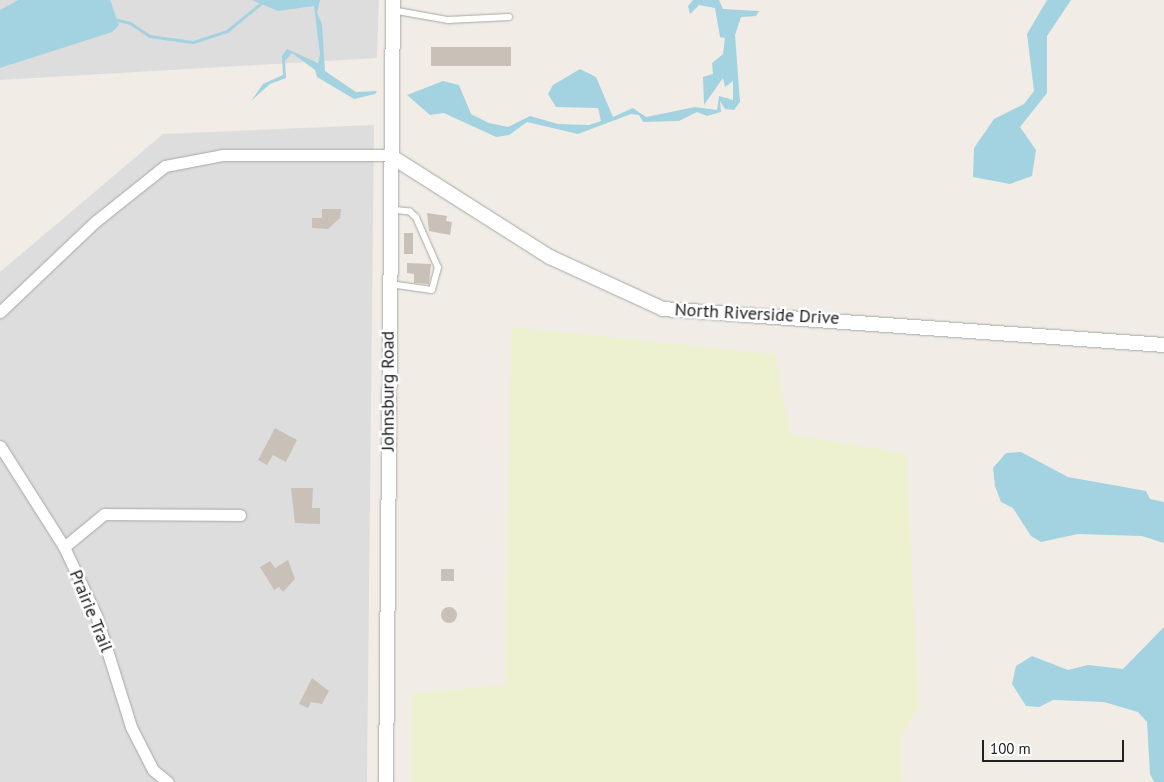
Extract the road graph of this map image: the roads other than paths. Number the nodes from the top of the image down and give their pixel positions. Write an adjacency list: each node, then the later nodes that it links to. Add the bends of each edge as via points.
1 (392, 5): 2 (lane, via 448,20); 3 (street, Johnsburg Road)
2 (510, 17)
3 (389, 156): 4 (street, Johnsburg Road); 6 (street, via 222,155 164,166 96,221); 7 (street, North Riverside Drive, via 550,257 663,309)
4 (389, 210): 5 (street, Johnsburg Road); 5 (lane, via 410,212 416,218 438,268 432,290)
5 (388, 284): 12 (street, Johnsburg Road)
6 (0, 312)
7 (1164, 345)
8 (0, 446): 10 (street, Prairie Trail)
9 (240, 516): 10 (street, via 104,514)
10 (64, 547): 11 (street, Prairie Trail, via 96,615 131,727 154,770)
11 (168, 782)
12 (386, 782)

